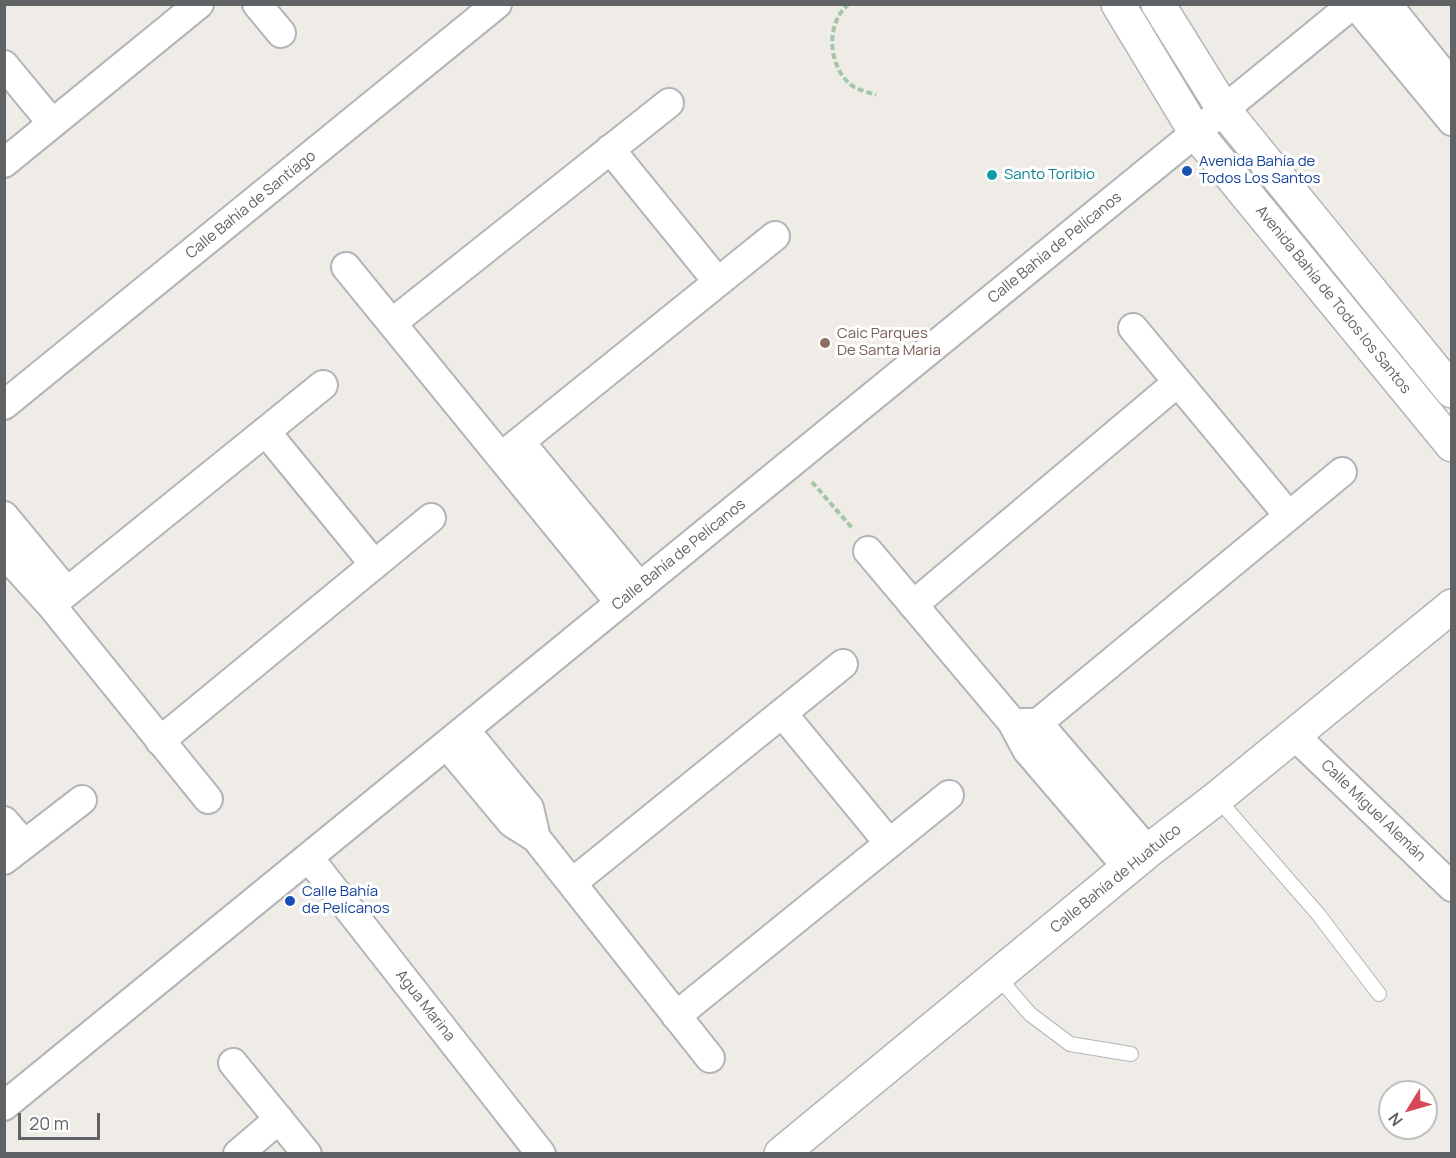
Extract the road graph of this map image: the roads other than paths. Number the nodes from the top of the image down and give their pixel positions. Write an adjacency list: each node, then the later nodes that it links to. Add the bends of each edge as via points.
1 (199, 4): 14 (street)
2 (257, 4): 8 (street)
3 (1118, 4): 15 (street, Avenida Bahía de Todos los Santos)
4 (1158, 4): 12 (street)
5 (1354, 4): 12 (street, Calle Bahía de Pelícanos); 13 (street)
6 (1387, 4): 10 (street)
7 (494, 5): 26 (street, Calle Bahía de Santiago)
8 (281, 33)
9 (4, 65): 14 (street)
10 (1452, 85)
11 (669, 103): 16 (street)
12 (1224, 110): 15 (street, Calle Bahía de Pelícanos); 25 (street)
13 (1452, 121)
14 (52, 123): 17 (street)
15 (1196, 133): 28 (street, Avenida Bahía de Todos los Santos); 37 (street, Calle Bahía de Pelícanos)
16 (610, 149): 20 (street); 21 (street)
17 (4, 162)
18 (775, 236): 20 (street)
19 (346, 267): 21 (street)
20 (718, 282): 29 (street)
21 (392, 323): 29 (street)
22 (1133, 328): 23 (street)
23 (1178, 382): 32 (street); 39 (street)
24 (323, 385): 27 (street)
25 (1452, 391)
26 (4, 405)
27 (266, 432): 36 (street); 38 (street)
28 (1452, 445)
29 (511, 449): 37 (street)
30 (1342, 472): 32 (street)
31 (4, 516): 38 (street)
32 (1289, 516): 43 (street)
33 (431, 518): 36 (street)
34 (868, 551): 39 (street)
35 (4, 553): 38 (street)
36 (374, 564): 46 (street)
37 (630, 595): 45 (street, Calle Bahía de Pelícanos)
38 (59, 598): 46 (street)
39 (913, 604): 43 (street)
40 (1452, 606): 44 (street, Calle Bahía de Huatulco)
41 (843, 664): 42 (street)
42 (782, 713): 52 (street); 56 (street)
43 (1025, 723): 55 (street); 55 (street, via 1027,750)
44 (1294, 735): 48 (street, Calle Bahía de Huatulco); 57 (street, Calle Miguel Alemán)
45 (456, 737): 54 (street, Calle Bahía de Pelícanos); 56 (street, via 529,808 536,838)
46 (160, 741): 49 (street)
47 (950, 795): 52 (street)
48 (1217, 798): 55 (street, Calle Bahía de Huatulco); 59 (lane, via 1318,914)
49 (208, 799)
50 (82, 800): 53 (street)
51 (4, 821): 53 (street)
52 (890, 843): 60 (street)
53 (14, 852)
54 (309, 858): 64 (street, Calle Bahía de Pelícanos); 69 (street, Agua Marina)
55 (1138, 860): 58 (street, Calle Bahía de Huatulco)
56 (572, 883): 60 (street)
57 (1452, 887)
58 (998, 976): 61 (lane, via 1030,1014 1070,1044); 66 (street, Calle Bahía de Huatulco)
59 (1379, 994)
60 (676, 1016): 62 (street)
61 (1131, 1054)
62 (710, 1058)
63 (233, 1063): 65 (street)
64 (4, 1106)
65 (279, 1119): 67 (street); 68 (street)
66 (786, 1152)
67 (238, 1154)
68 (307, 1154)
69 (541, 1154)

